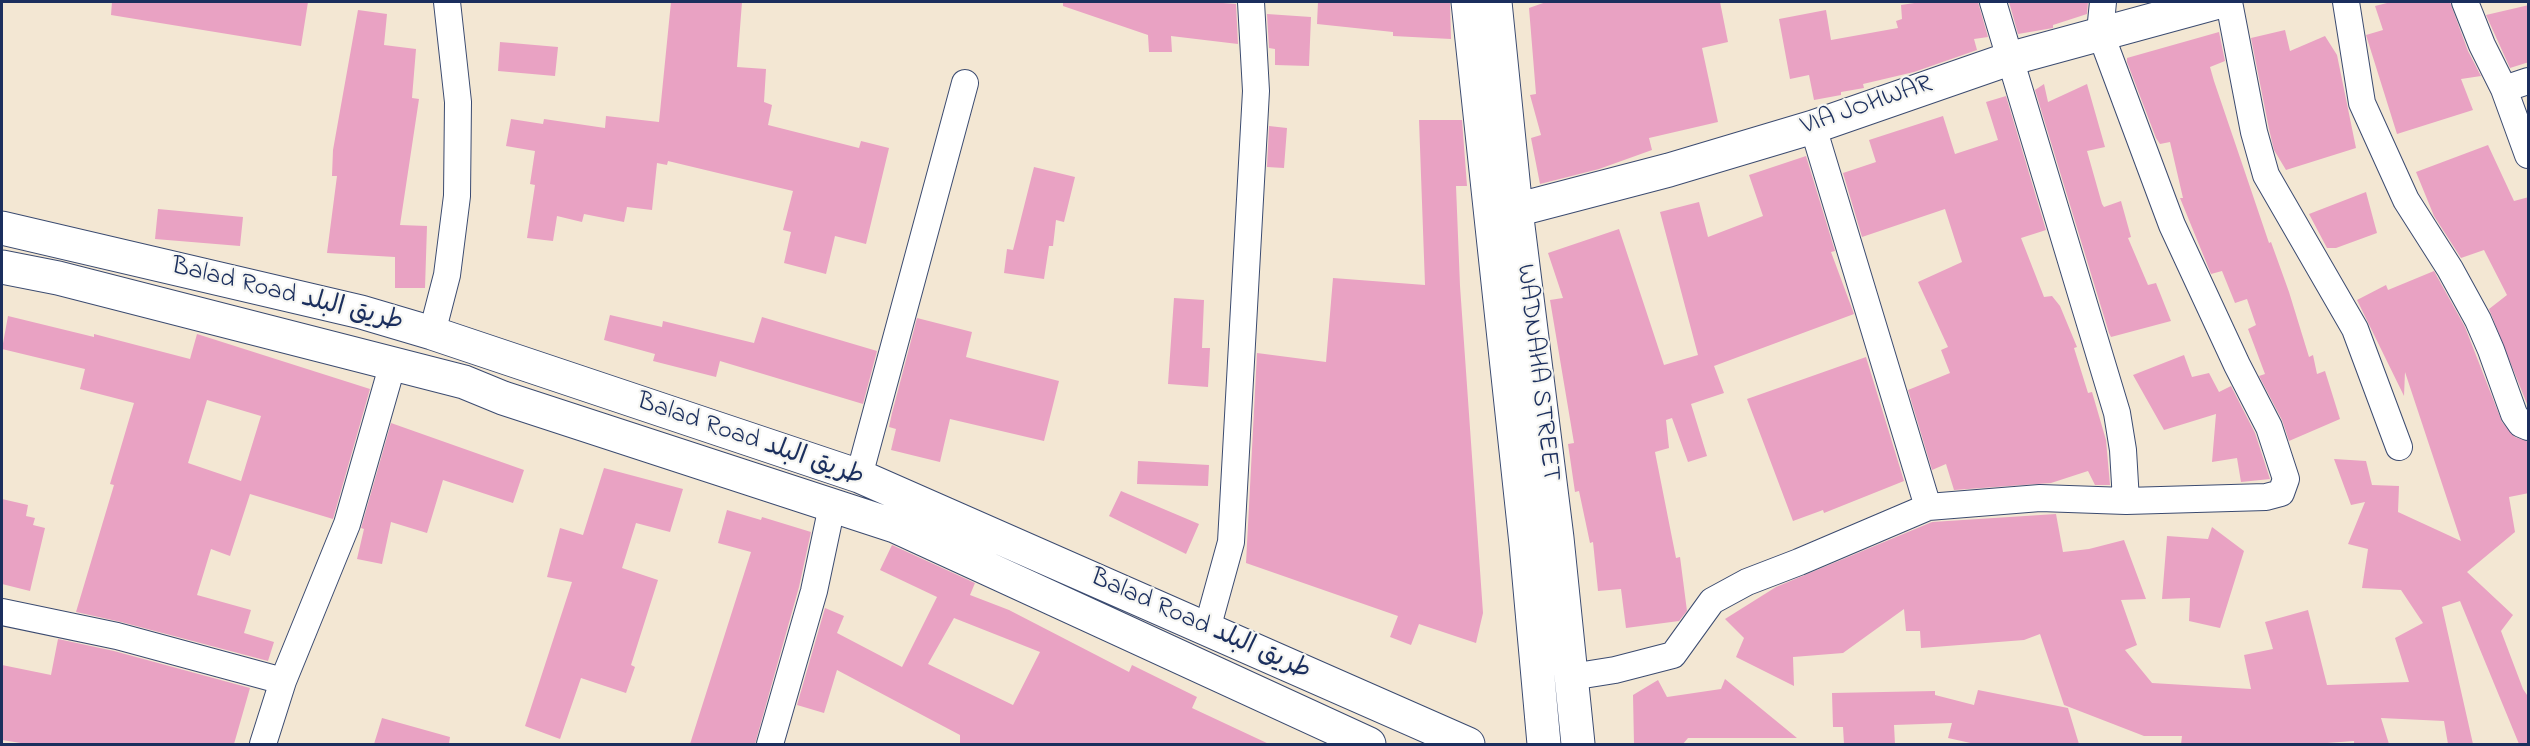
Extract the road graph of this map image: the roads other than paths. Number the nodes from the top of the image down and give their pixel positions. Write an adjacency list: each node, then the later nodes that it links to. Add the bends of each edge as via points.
1 (447, 2): 20 (street, via 458,102 457,196 447,275)
2 (1251, 2): 30 (street, via 1256,91 1231,542)
3 (1468, 2): 28 (main road)
4 (1495, 2): 17 (main road, WADNAHA STREET)
5 (1993, 2): 11 (street)
6 (2218, 2): 10 (main road, VIA JOHWAR)
7 (2229, 2): 23 (street, via 2266,175 2355,329)
8 (2346, 2): 22 (street, via 2362,103 2406,200 2478,320 2514,414)
9 (2465, 2): 14 (street, via 2481,45)
10 (2101, 17): 11 (main road, VIA JOHWAR); 25 (street, via 2172,225 2236,365 2270,427 2286,478 2281,493 2266,497)
11 (2009, 59): 15 (main road, VIA JOHWAR); 25 (street, via 2117,413)
12 (2529, 81): 14 (street)
13 (964, 83): 24 (street)
14 (2504, 88): 16 (street)
15 (1813, 127): 17 (main road, VIA JOHWAR); 27 (street)
16 (2529, 155)
17 (1516, 210): 28 (main road, WADNAHA STREET)
18 (2, 228): 20 (main road, Balad Road طريق البلد, via 361,312)
19 (2, 267): 21 (main road, Balad Road طريق البلد)
20 (432, 333): 24 (main road, Balad Road طريق البلد)
21 (393, 363): 26 (main road, Balad Road طريق البلد, via 464,382); 32 (street, via 347,524)
22 (2529, 427)
23 (2399, 447)
24 (859, 476): 30 (main road, Balad Road طريق البلد)
25 (2126, 501): 27 (street, via 2040,498)
26 (832, 506): 34 (street, via 814,591); 35 (main road, Balad Road طريق البلد, via 895,526)
27 (1928, 507): 31 (street, via 1747,582 1712,601 1673,655)
28 (1541, 541): 31 (main road, WADNAHA STREET); 37 (main road)
29 (2, 612): 32 (street, via 117,636)
30 (1207, 629): 36 (main road, Balad Road طريق البلد)
31 (1571, 677): 38 (main road, WADNAHA STREET)
32 (283, 681): 33 (street)
33 (263, 744)
34 (770, 744)
35 (1369, 744)
36 (1468, 744)
37 (1544, 744)
38 (1578, 744)

